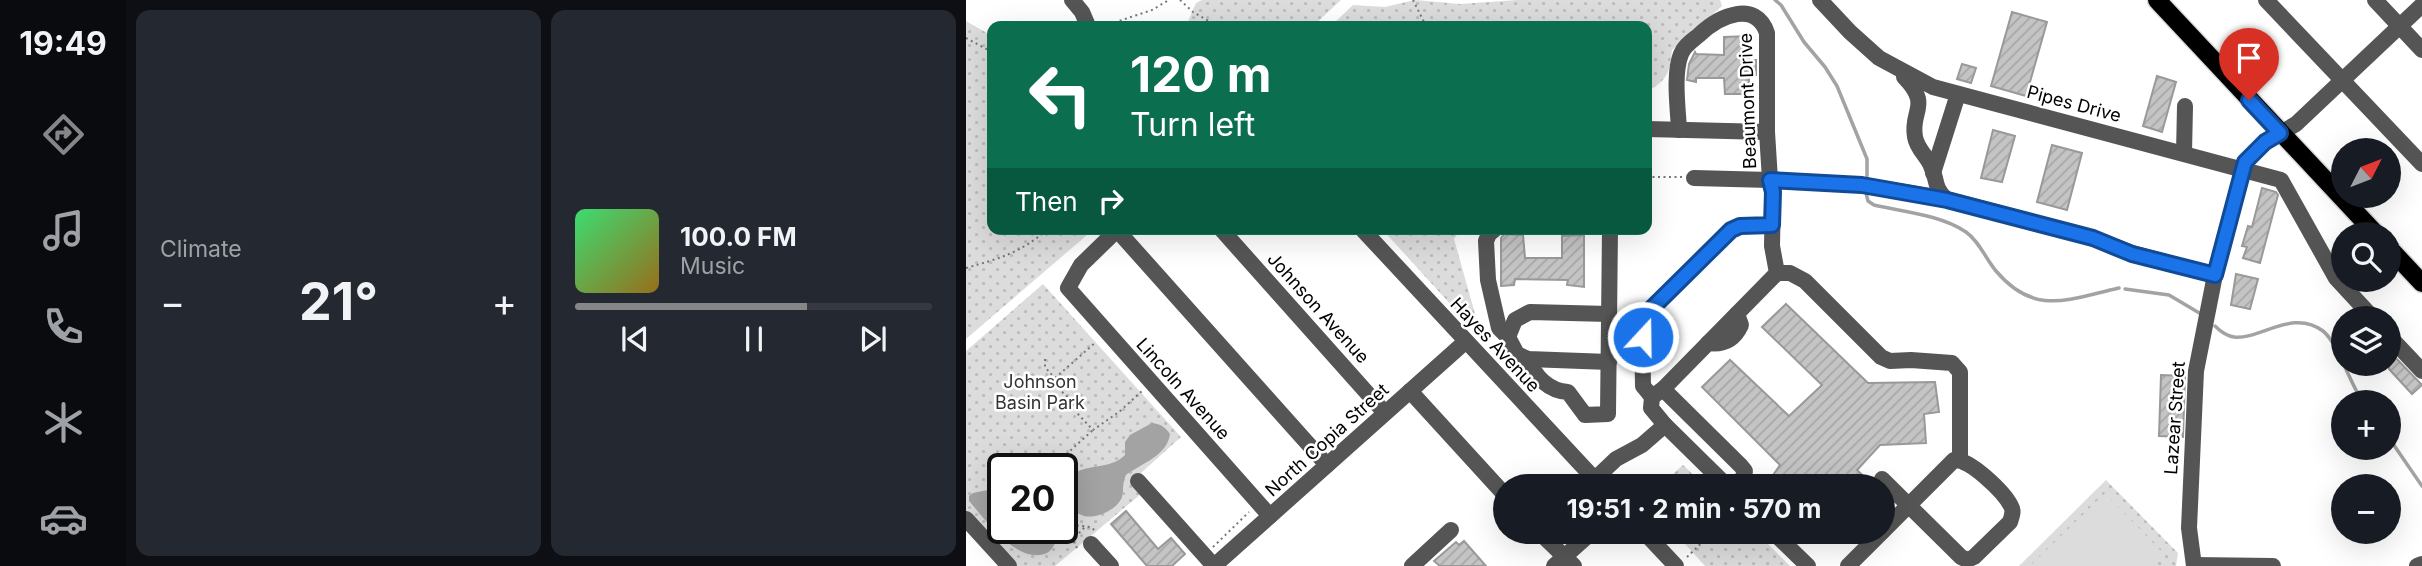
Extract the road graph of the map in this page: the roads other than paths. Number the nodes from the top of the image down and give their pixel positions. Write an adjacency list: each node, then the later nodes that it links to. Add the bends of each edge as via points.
1 (1072, 0): 7 (street)
2 (1820, 0): 10 (street, Pipes Drive, via 1862,44)
3 (2157, 0): 17 (main road)
4 (2266, 0): 11 (street)
5 (2375, 0): 8 (street)
6 (2422, 5): 8 (street)
7 (1086, 21)
8 (2400, 26): 9 (street); 11 (street)
9 (2422, 50)
10 (1898, 70): 12 (street, Pipes Drive); 21 (street, Pipes Drive, via 1914,88 1919,103 1915,140)
11 (2341, 80): 17 (street); 19 (street)
12 (1958, 94): 18 (street, Pipes Drive); 21 (street)
13 (2185, 106): 18 (street)
14 (1652, 129): 15 (street)
15 (1679, 130): 16 (street); 16 (street, Beaumont Drive, via 1681,52 1716,20 1732,9 1745,8 1764,20 1767,33)
16 (1767, 132): 23 (street, Beaumont Drive)
17 (2280, 133): 20 (street, via 2265,142); 25 (main road)
18 (2184, 153): 20 (street, Pipes Drive)
19 (2422, 164)
20 (2243, 168): 35 (street, Lazear Street); 37 (street, Pipes Drive, via 2281,180 2336,278)
21 (1933, 173): 24 (street, Pipes Drive, via 1936,189)
22 (1694, 178): 23 (street, Beaumont Drive)
23 (1770, 180): 24 (street, Beaumont Drive, via 1862,185); 26 (street)
24 (1947, 200): 35 (street, Beaumont Drive)
25 (2365, 222)
26 (1772, 225): 34 (street); 46 (street, via 1731,230 1645,315 1643,386)
27 (1112, 235): 59 (street, Lincoln Avenue, via 1081,265 1068,288)
28 (1121, 235): 50 (street)
29 (1226, 235): 47 (street, Johnson Avenue)
30 (1367, 235): 40 (street, Hayes Avenue)
31 (1489, 235): 39 (street, via 1488,280 1499,328)
32 (1610, 235): 38 (street)
33 (2401, 261): 36 (main road)
34 (1777, 273): 46 (street); 49 (street, via 1790,273 1805,281 1881,357 1952,363 1960,372)
35 (2215, 275): 72 (street, Lazear Street, via 2195,380 2189,528)
36 (2422, 283)
37 (2362, 306)
38 (1609, 314): 39 (street, via 1530,312 1515,320); 43 (street)
39 (1508, 337): 42 (street, via 1517,354)
40 (1465, 342): 45 (street, North Copia Street); 51 (street, Hayes Avenue)
41 (2401, 348): 44 (street)
42 (1528, 359): 43 (street); 43 (street, via 1549,387 1569,392 1585,415 1608,414)
43 (1609, 362)
44 (2422, 371)
45 (1410, 391): 47 (street, North Copia Street); 56 (street)
46 (1658, 393): 48 (street, via 1651,408); 54 (street, via 1741,466)
47 (1385, 413): 50 (street, North Copia Street)
48 (1665, 425): 52 (street, via 1616,459); 53 (street)
49 (1959, 459): 58 (street); 58 (street, via 1971,464 2012,506 2010,522 1974,557 1961,557)
50 (1328, 465): 59 (street, North Copia Street)
51 (1590, 474)
52 (1605, 474)
53 (1715, 474)
54 (1744, 474)
55 (1138, 481): 69 (street)
56 (1493, 482)
57 (1895, 492): 58 (street)
58 (1909, 506): 61 (street)
59 (1270, 516): 69 (street, North Copia Street)
60 (966, 519): 73 (street)
61 (1895, 520)
62 (1451, 530): 75 (street)
63 (1088, 541): 74 (street)
64 (1549, 544): 70 (street)
65 (1581, 544): 70 (street)
66 (1658, 544): 71 (street)
67 (1785, 544): 76 (street)
68 (1871, 544): 77 (street)
69 (1209, 560)
70 (1564, 563)
71 (1680, 563)
72 (2194, 565): 78 (street)
73 (1009, 566)
74 (1111, 566)
75 (1412, 566)
76 (1808, 566)
77 (1848, 566)
78 (2273, 566)

